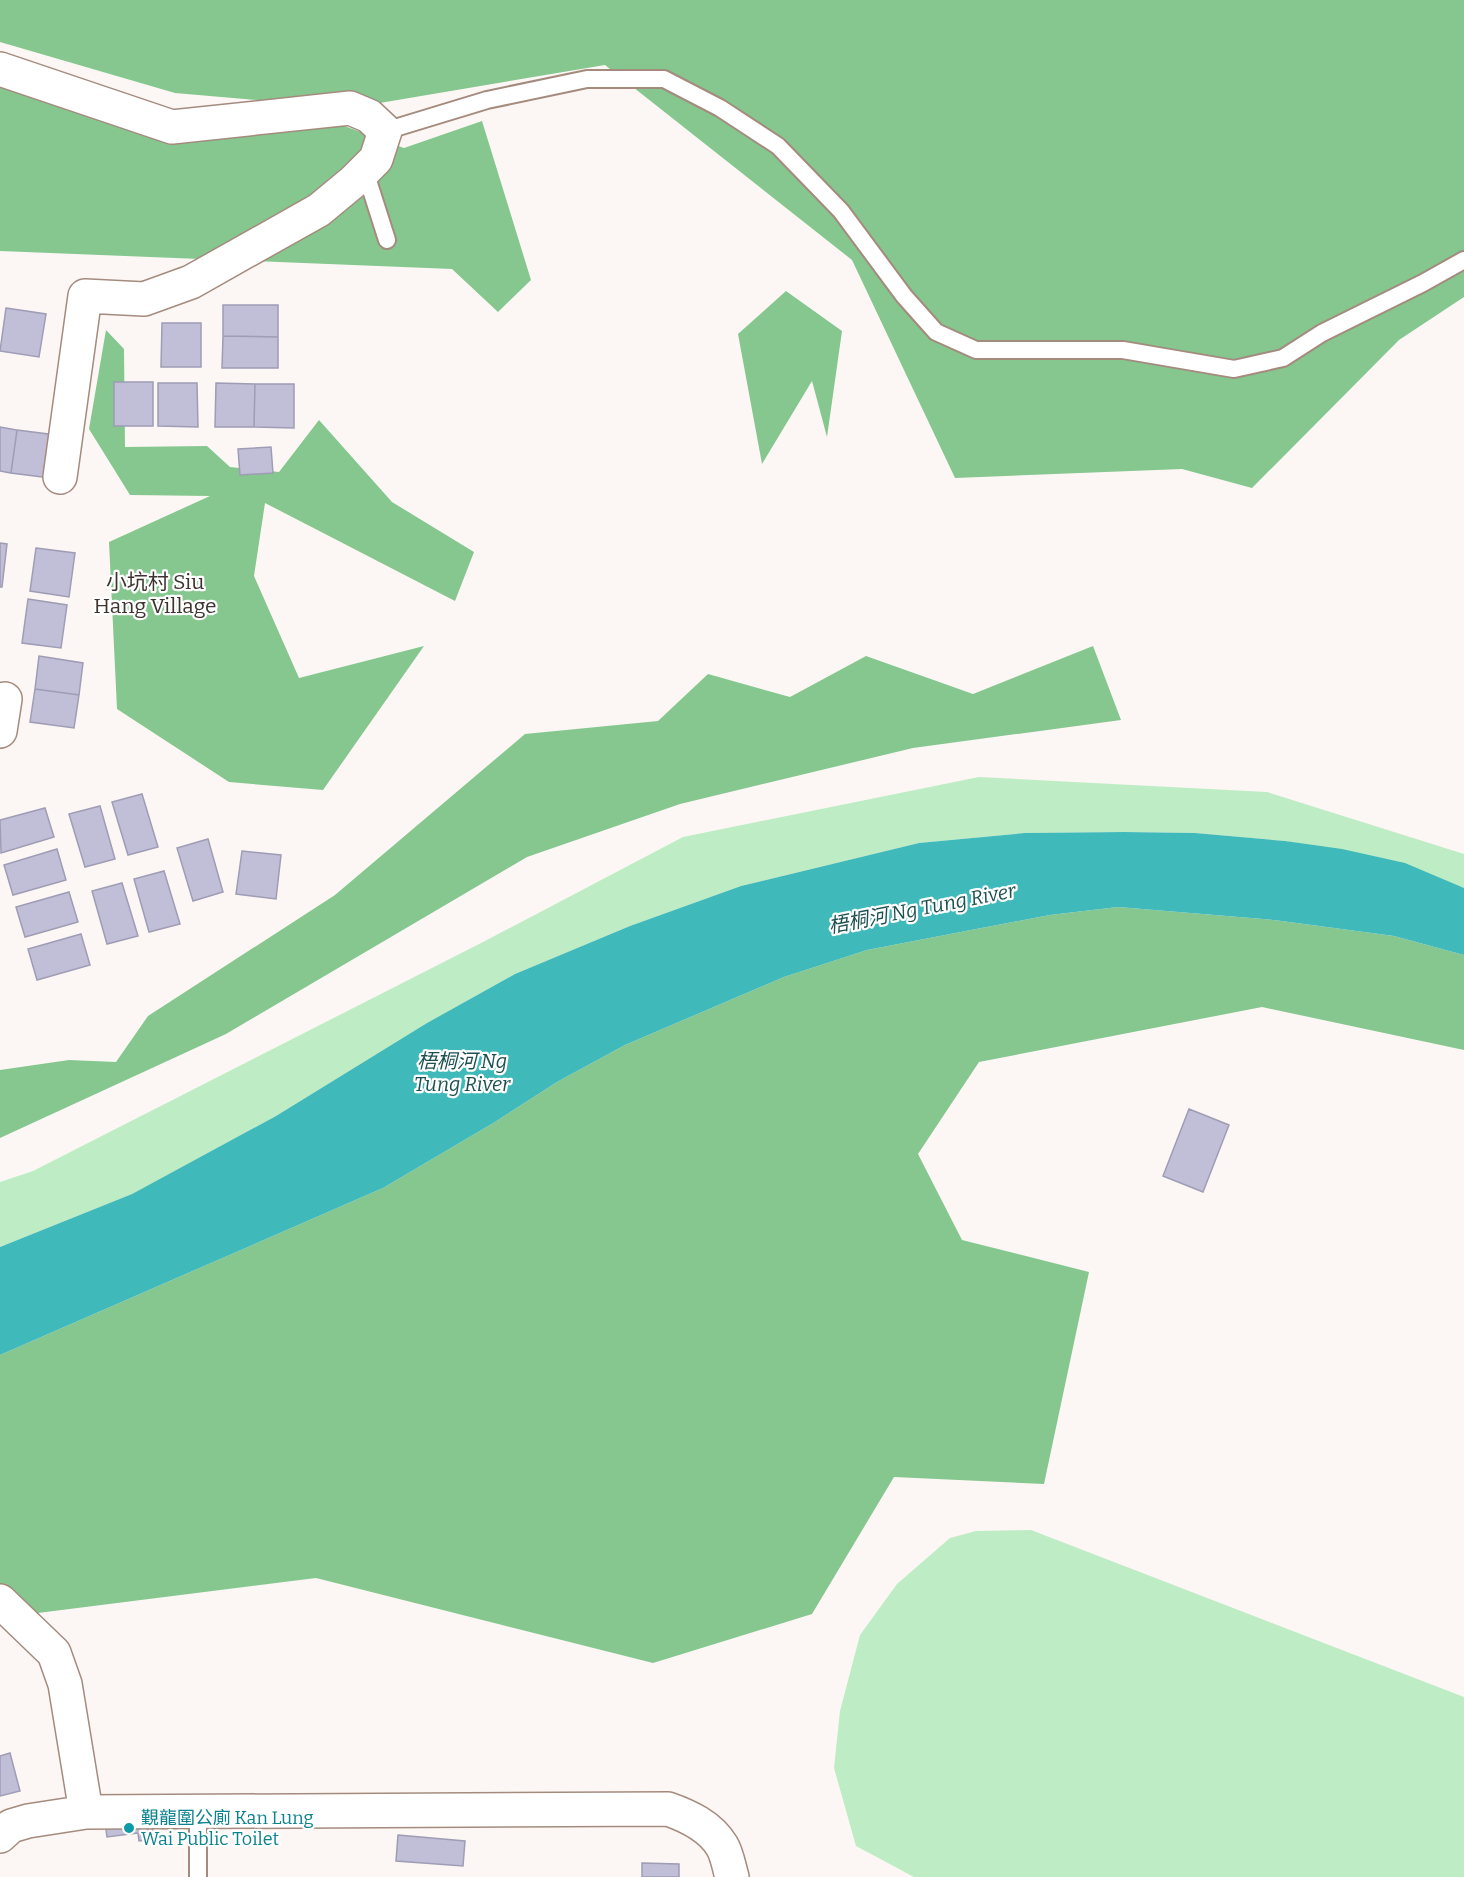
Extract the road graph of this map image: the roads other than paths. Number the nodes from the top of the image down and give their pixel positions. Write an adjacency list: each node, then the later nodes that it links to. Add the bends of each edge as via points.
1 (0, 69): 2 (street, via 172,126 350,108 369,116)
2 (385, 131): 3 (street, via 376,159); 5 (lane, via 487,100 587,79 664,79 720,108 778,146 841,211 936,332 976,350 1123,350 1234,369 1283,358 1322,333)
3 (365, 171): 4 (lane); 6 (street, via 320,210 190,282 144,299 85,296)
4 (387, 240)
5 (1464, 260)
6 (60, 477)
7 (6, 699): 8 (street)
8 (0, 730)
9 (0, 1601): 11 (street, via 54,1653 65,1684)
10 (198, 1811): 11 (street); 13 (lane); 14 (street, via 668,1809 690,1816 722,1845)
11 (86, 1812): 12 (street, via 28,1821 11,1826)
12 (0, 1836)
13 (198, 1877)
14 (732, 1877)

